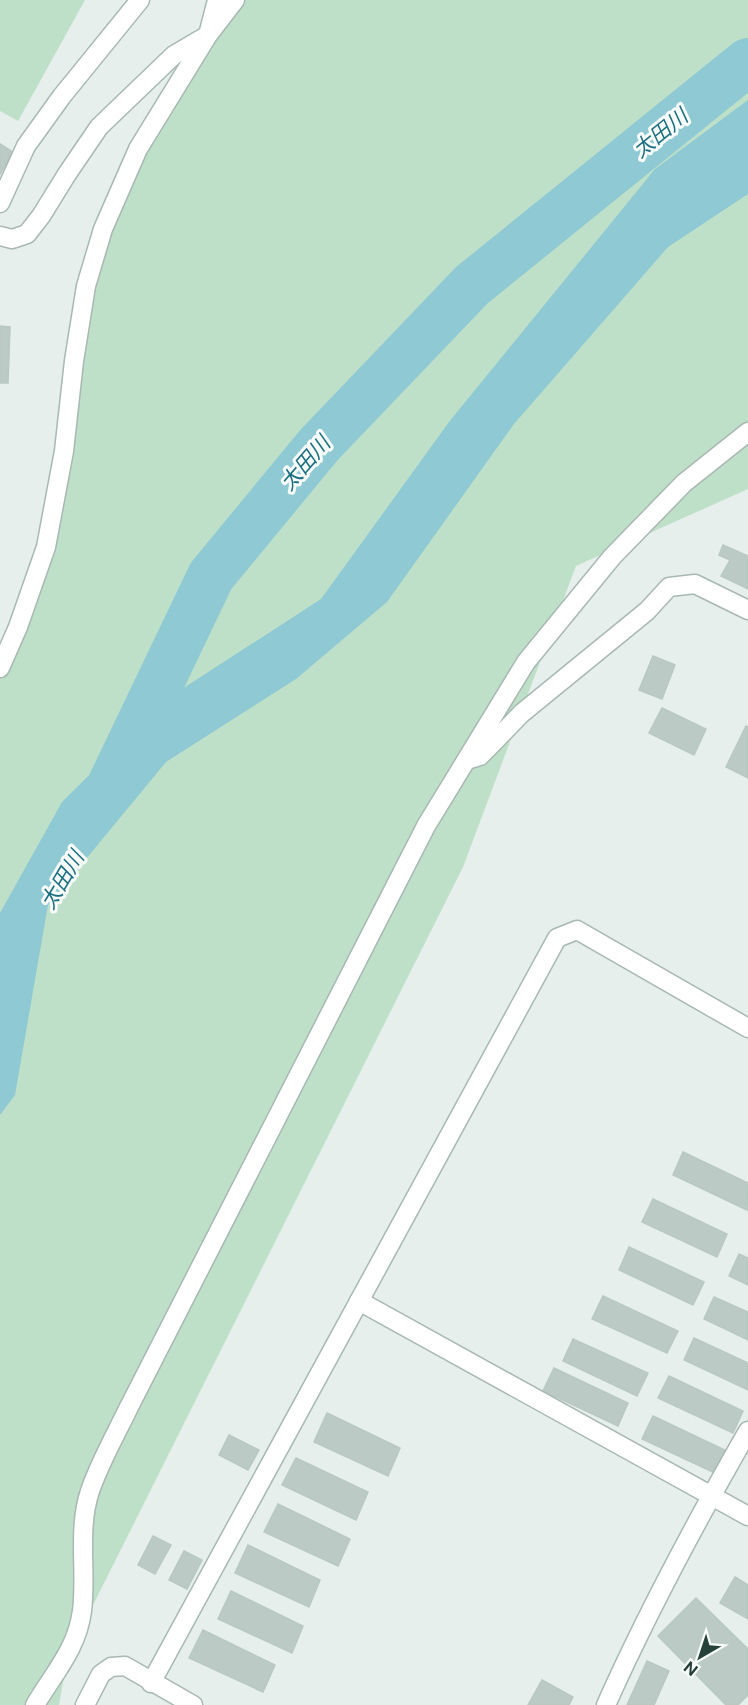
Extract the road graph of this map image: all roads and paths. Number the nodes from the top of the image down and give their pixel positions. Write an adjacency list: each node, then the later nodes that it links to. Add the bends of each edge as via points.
1 (140, 0): 5 (street, via 26,146)
2 (217, 0): 4 (street)
3 (235, 0): 4 (street)
4 (208, 35): 6 (street, via 174,55 99,127 27,234); 9 (street, via 138,149 103,229 86,286 64,451 46,547)
5 (0, 203)
6 (0, 236)
7 (748, 432): 10 (street, via 684,483 612,557 526,662)
8 (748, 610): 10 (street, via 695,584 669,588 647,611 522,713 480,756)
9 (0, 668)
10 (467, 760): 17 (street, via 426,826 129,1407 90,1491 83,1523 82,1611 68,1655)
11 (748, 1028): 12 (street, via 577,930 557,938)
12 (359, 1301): 14 (street); 16 (street)
13 (748, 1431): 14 (street)
14 (711, 1496): 15 (street); 20 (street)
15 (748, 1516)
16 (151, 1683): 18 (street, via 125,1666 111,1667 97,1679); 19 (street)
17 (35, 1705)
18 (85, 1705)
19 (193, 1705)
20 (606, 1705)

